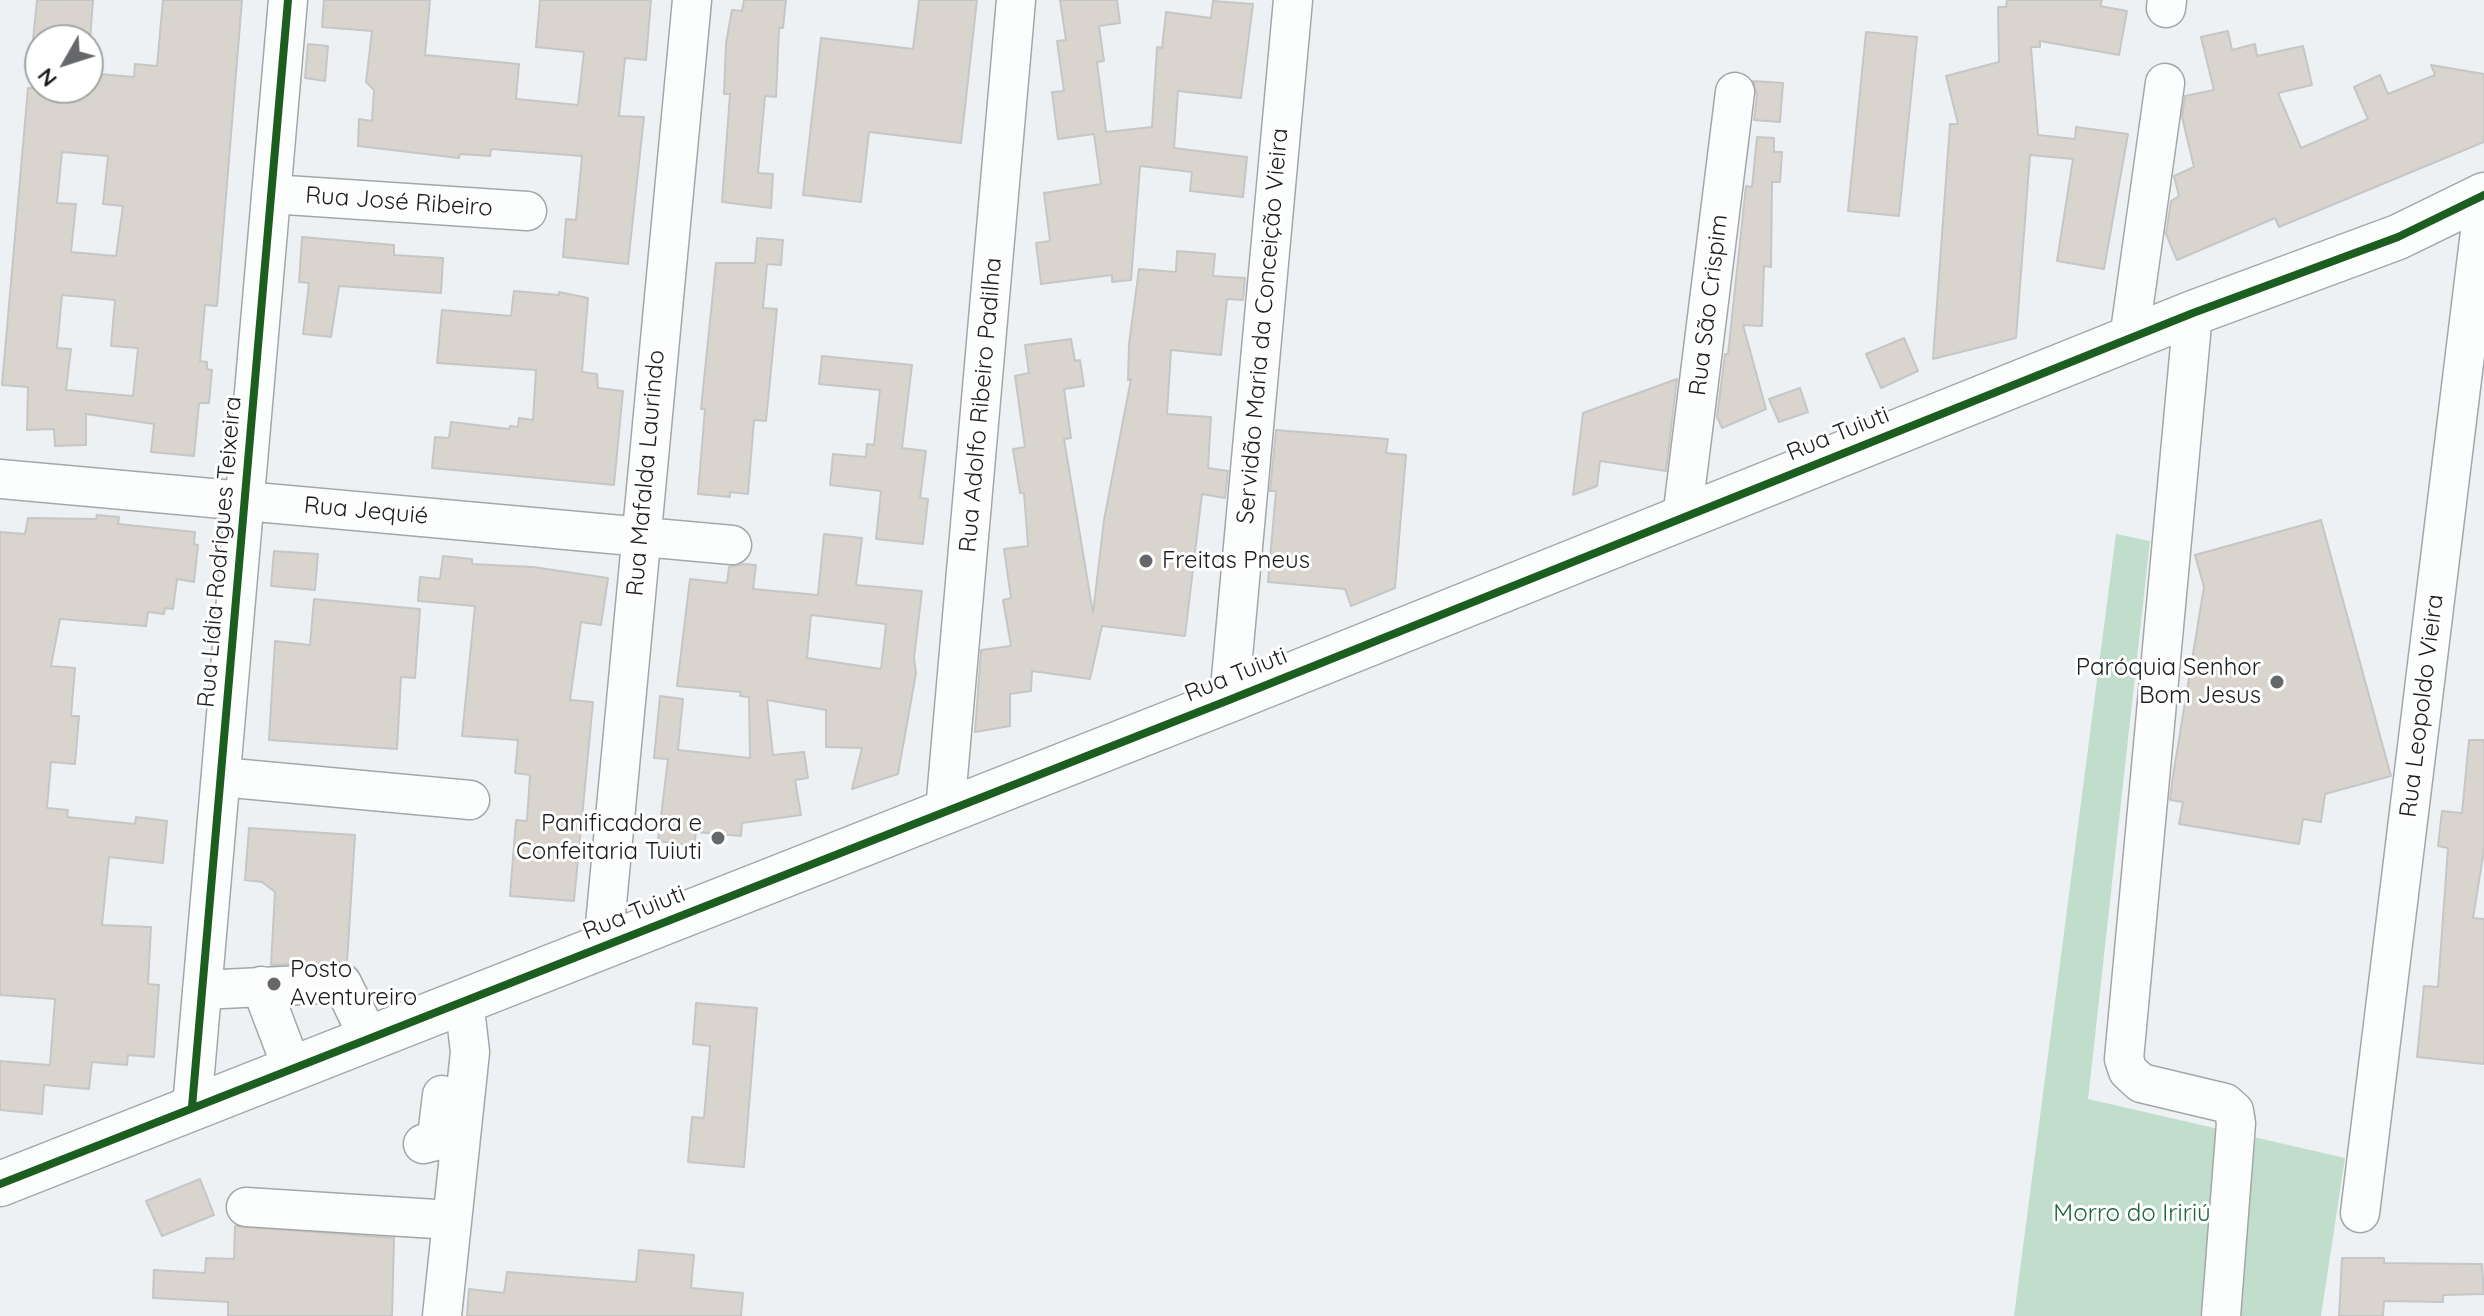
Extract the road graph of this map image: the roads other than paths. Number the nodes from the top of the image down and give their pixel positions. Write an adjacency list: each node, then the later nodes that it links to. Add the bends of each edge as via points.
1 (288, 0): 7 (street, Rua Lídia Rodrigues Teixeira)
2 (692, 0): 16 (street, Rua Mafalda Laurindo)
3 (1016, 0): 21 (street, Rua Adolfo Ribeiro Padilha)
4 (1293, 0): 18 (street, Servidão Maria da Conceição Vieira)
5 (2165, 83): 11 (street)
6 (1735, 92): 15 (street, Rua São Crispim)
7 (271, 194): 9 (street, Rua José Ribeiro); 14 (street, Rua Lídia Rodrigues Teixeira)
8 (2484, 197): 10 (main road, Rua Tuiuti, via 2398,237); 12 (street, Rua Leopoldo Vieira)
9 (527, 211)
10 (2193, 313): 11 (main road, Rua Tuiuti); 35 (street, via 2124,1059 2141,1083 2225,1103 2234,1111)
11 (2129, 339): 15 (main road, Rua Tuiuti)
12 (2475, 349): 32 (street, Rua Leopoldo Vieira)
13 (0, 479): 14 (street, Rua Jequié)
14 (245, 500): 16 (street, Rua Jequié); 19 (street, Rua Lídia Rodrigues Teixeira)
15 (1682, 518): 18 (main road, Rua Tuiuti)
16 (640, 536): 17 (street, Rua Jequié); 22 (street, Rua Mafalda Laurindo)
17 (732, 545)
18 (1229, 700): 21 (main road, Rua Tuiuti)
19 (221, 777): 20 (street); 24 (street, Rua Lídia Rodrigues Teixeira)
20 (470, 800)
21 (945, 811): 22 (main road, Rua Tuiuti)
22 (603, 946): 25 (main road, Rua Tuiuti)
23 (261, 986): 24 (street); 26 (street, via 342,983); 27 (street)
24 (202, 990): 28 (street, Rua Lídia Rodrigues Teixeira)
25 (466, 1016): 26 (main road, Rua Tuiuti); 29 (street, via 448,1038 437,1137); 33 (street, via 470,1052)
26 (369, 1038): 27 (main road, Rua Tuiuti)
27 (292, 1068): 28 (main road, Rua Tuiuti)
28 (192, 1107): 30 (main road, Rua Tuiuti)
29 (423, 1144)
30 (0, 1184)
31 (246, 1207): 33 (street)
32 (2360, 1213)
33 (451, 1220): 34 (street)
34 (442, 1316)
35 (2221, 1316)

